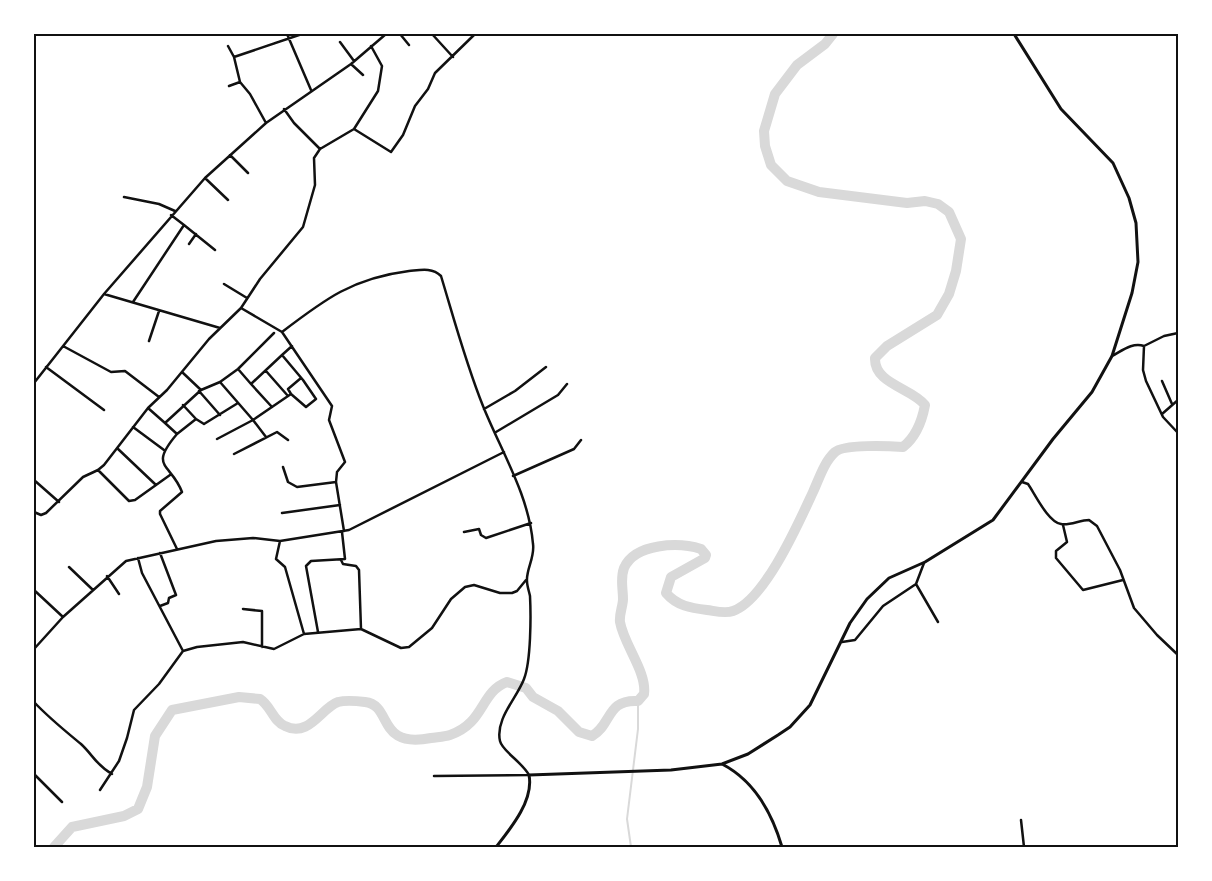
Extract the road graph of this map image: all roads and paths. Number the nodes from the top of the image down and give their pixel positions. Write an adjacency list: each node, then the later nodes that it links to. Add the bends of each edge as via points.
1 (287, 34): 8 (street)
2 (302, 34): 8 (street)
3 (386, 34): 12 (street)
4 (400, 34): 10 (street)
5 (432, 34): 14 (street)
6 (476, 34): 14 (street)
7 (1014, 34): 51 (street, via 1061,109 1112,163 1129,198 1138,235 1138,262)
8 (289, 40): 13 (street); 20 (street)
9 (340, 42): 15 (street)
10 (408, 45)
11 (228, 46): 13 (street)
12 (371, 46): 15 (street); 23 (street, via 382,66 378,90)
13 (234, 57): 18 (street)
14 (453, 57): 23 (street, via 435,74 391,152)
15 (354, 61): 16 (street)
16 (351, 64): 17 (street); 20 (street)
17 (363, 75)
18 (240, 82): 19 (street); 22 (street)
19 (229, 86)
20 (311, 90): 21 (street)
21 (284, 109): 22 (street); 24 (street)
22 (266, 123): 25 (street)
23 (354, 129): 24 (street)
24 (320, 149): 38 (street, via 314,158 315,185 304,227)
25 (230, 155): 26 (street); 27 (street)
26 (248, 173)
27 (205, 178): 29 (street); 30 (street)
28 (124, 197): 30 (street, via 159,204)
29 (228, 200)
30 (175, 211): 31 (street)
31 (172, 216): 32 (street); 37 (street)
32 (184, 225): 33 (street); 39 (street)
33 (196, 234): 34 (street); 35 (street)
34 (189, 244)
35 (215, 250)
36 (224, 284): 38 (street)
37 (104, 294): 39 (street); 47 (street)
38 (248, 298): 40 (street)
39 (133, 302): 41 (street)
40 (241, 308): 42 (street); 43 (street)
41 (159, 311): 42 (street); 46 (street)
42 (220, 328): 56 (street)
43 (282, 332): 48 (street); 73 (street, via 337,292 355,284 387,274 424,270 437,272)
44 (1178, 333): 49 (street)
45 (274, 334): 53 (street)
46 (149, 341)
47 (62, 345): 52 (street); 66 (street, via 111,372 124,371)
48 (292, 346): 50 (street); 97 (street, via 332,406 329,420 345,462 337,472)
49 (1144, 346): 51 (street, via 1137,344); 75 (street, via 1143,370)
50 (282, 355): 55 (street); 57 (street)
51 (1112, 356): 98 (street, via 1092,392)
52 (46, 367): 60 (street); 74 (street)
53 (238, 368): 59 (street); 61 (street)
54 (546, 368): 73 (street)
55 (265, 370): 61 (street); 64 (street)
56 (182, 372): 63 (street); 66 (street)
57 (301, 378): 64 (street); 65 (street, via 315,400 306,408)
58 (1162, 381): 69 (street)
59 (220, 382): 63 (street); 68 (street)
60 (34, 383)
61 (251, 384): 71 (street)
62 (567, 384): 81 (street, via 558,395)
63 (200, 390): 70 (street); 76 (street)
64 (286, 390): 65 (street)
65 (290, 395): 71 (street)
66 (158, 397): 72 (street)
67 (1178, 400): 69 (street)
68 (238, 403): 76 (street); 78 (street)
69 (1172, 404): 75 (street)
70 (183, 405): 77 (street); 79 (street)
71 (272, 407): 78 (street)
72 (148, 408): 79 (street); 80 (street)
73 (484, 409): 81 (street)
74 (104, 410)
75 (1162, 414): 82 (street)
76 (220, 415): 77 (street, via 204,424)
77 (196, 419): 83 (street)
78 (253, 420): 84 (street); 85 (street)
79 (165, 422): 83 (street)
80 (133, 427): 88 (street); 89 (street)
81 (496, 432): 90 (street)
82 (1178, 433)
83 (177, 434): 89 (street)
84 (266, 437): 86 (street, via 277,432); 91 (street)
85 (217, 439)
86 (288, 440)
87 (581, 440): 95 (street, via 574,449)
88 (117, 448): 93 (street); 99 (street)
89 (164, 450): 94 (street, via 164,463)
90 (504, 452): 95 (street); 106 (street)
91 (234, 454)
92 (283, 467): 97 (street, via 288,482 297,487)
93 (98, 470): 99 (street, via 129,501); 100 (street, via 83,477)
94 (170, 475): 99 (street); 109 (street, via 182,492 160,514)
95 (513, 476): 104 (street)
96 (34, 480): 100 (street)
97 (336, 482): 101 (street)
98 (1022, 482): 105 (street, via 1028,484 1052,520); 113 (street, via 993,520)
99 (156, 485)
100 (59, 502): 102 (street, via 41,515)
101 (340, 505): 103 (street); 106 (street)
102 (34, 512)
103 (282, 513)
104 (531, 523): 107 (street, via 486,538 479,529); 116 (street, via 534,547)
105 (1062, 525): 117 (street, via 1082,520 1093,522); 117 (street, via 1066,542 1056,551 1056,558 1083,590)
106 (343, 531): 108 (street); 112 (street, via 345,558)
107 (464, 532)
108 (280, 541): 109 (street, via 237,539); 128 (street, via 276,559 285,567)
109 (176, 549): 110 (street)
110 (160, 553): 111 (street); 122 (street, via 176,595)
111 (138, 558): 115 (street, via 126,561); 122 (street, via 142,573)
112 (341, 560): 126 (street, via 343,564 356,566 359,570); 127 (street, via 311,561 306,566)
113 (924, 562): 118 (street); 129 (street, via 882,583 858,609)
114 (69, 567): 120 (street)
115 (107, 576): 120 (street); 121 (street)
116 (526, 580): 126 (street, via 512,593 464,586 432,628 409,647 401,648); 138 (street, via 530,612 529,660 525,678 501,725 500,743 524,764)
117 (1123, 580): 133 (street, via 1134,608)
118 (916, 584): 125 (street); 129 (street, via 883,606 855,640)
119 (34, 590): 124 (street)
120 (93, 590): 124 (street)
121 (120, 594)
122 (160, 606): 132 (street)
123 (243, 609): 130 (street, via 262,611)
124 (62, 618): 131 (street)
125 (938, 622)
126 (361, 629): 127 (street)
127 (318, 632): 128 (street)
128 (304, 634): 130 (street, via 274,649)
129 (842, 642): 135 (street, via 810,705 799,718 763,745)
130 (262, 647): 132 (street, via 243,642)
131 (34, 649)
132 (183, 651): 137 (street, via 159,684 134,710)
133 (1178, 655)
134 (34, 702): 137 (street, via 96,763)
135 (722, 764): 138 (street, via 671,770); 144 (street, via 742,776 760,798)
136 (34, 774): 141 (street)
137 (112, 774): 140 (street)
138 (529, 774): 139 (street); 143 (street, via 528,798)
139 (434, 776)
140 (100, 790)
141 (62, 802)
142 (1021, 820): 145 (street)
143 (496, 847)
144 (782, 847)
145 (1024, 847)

